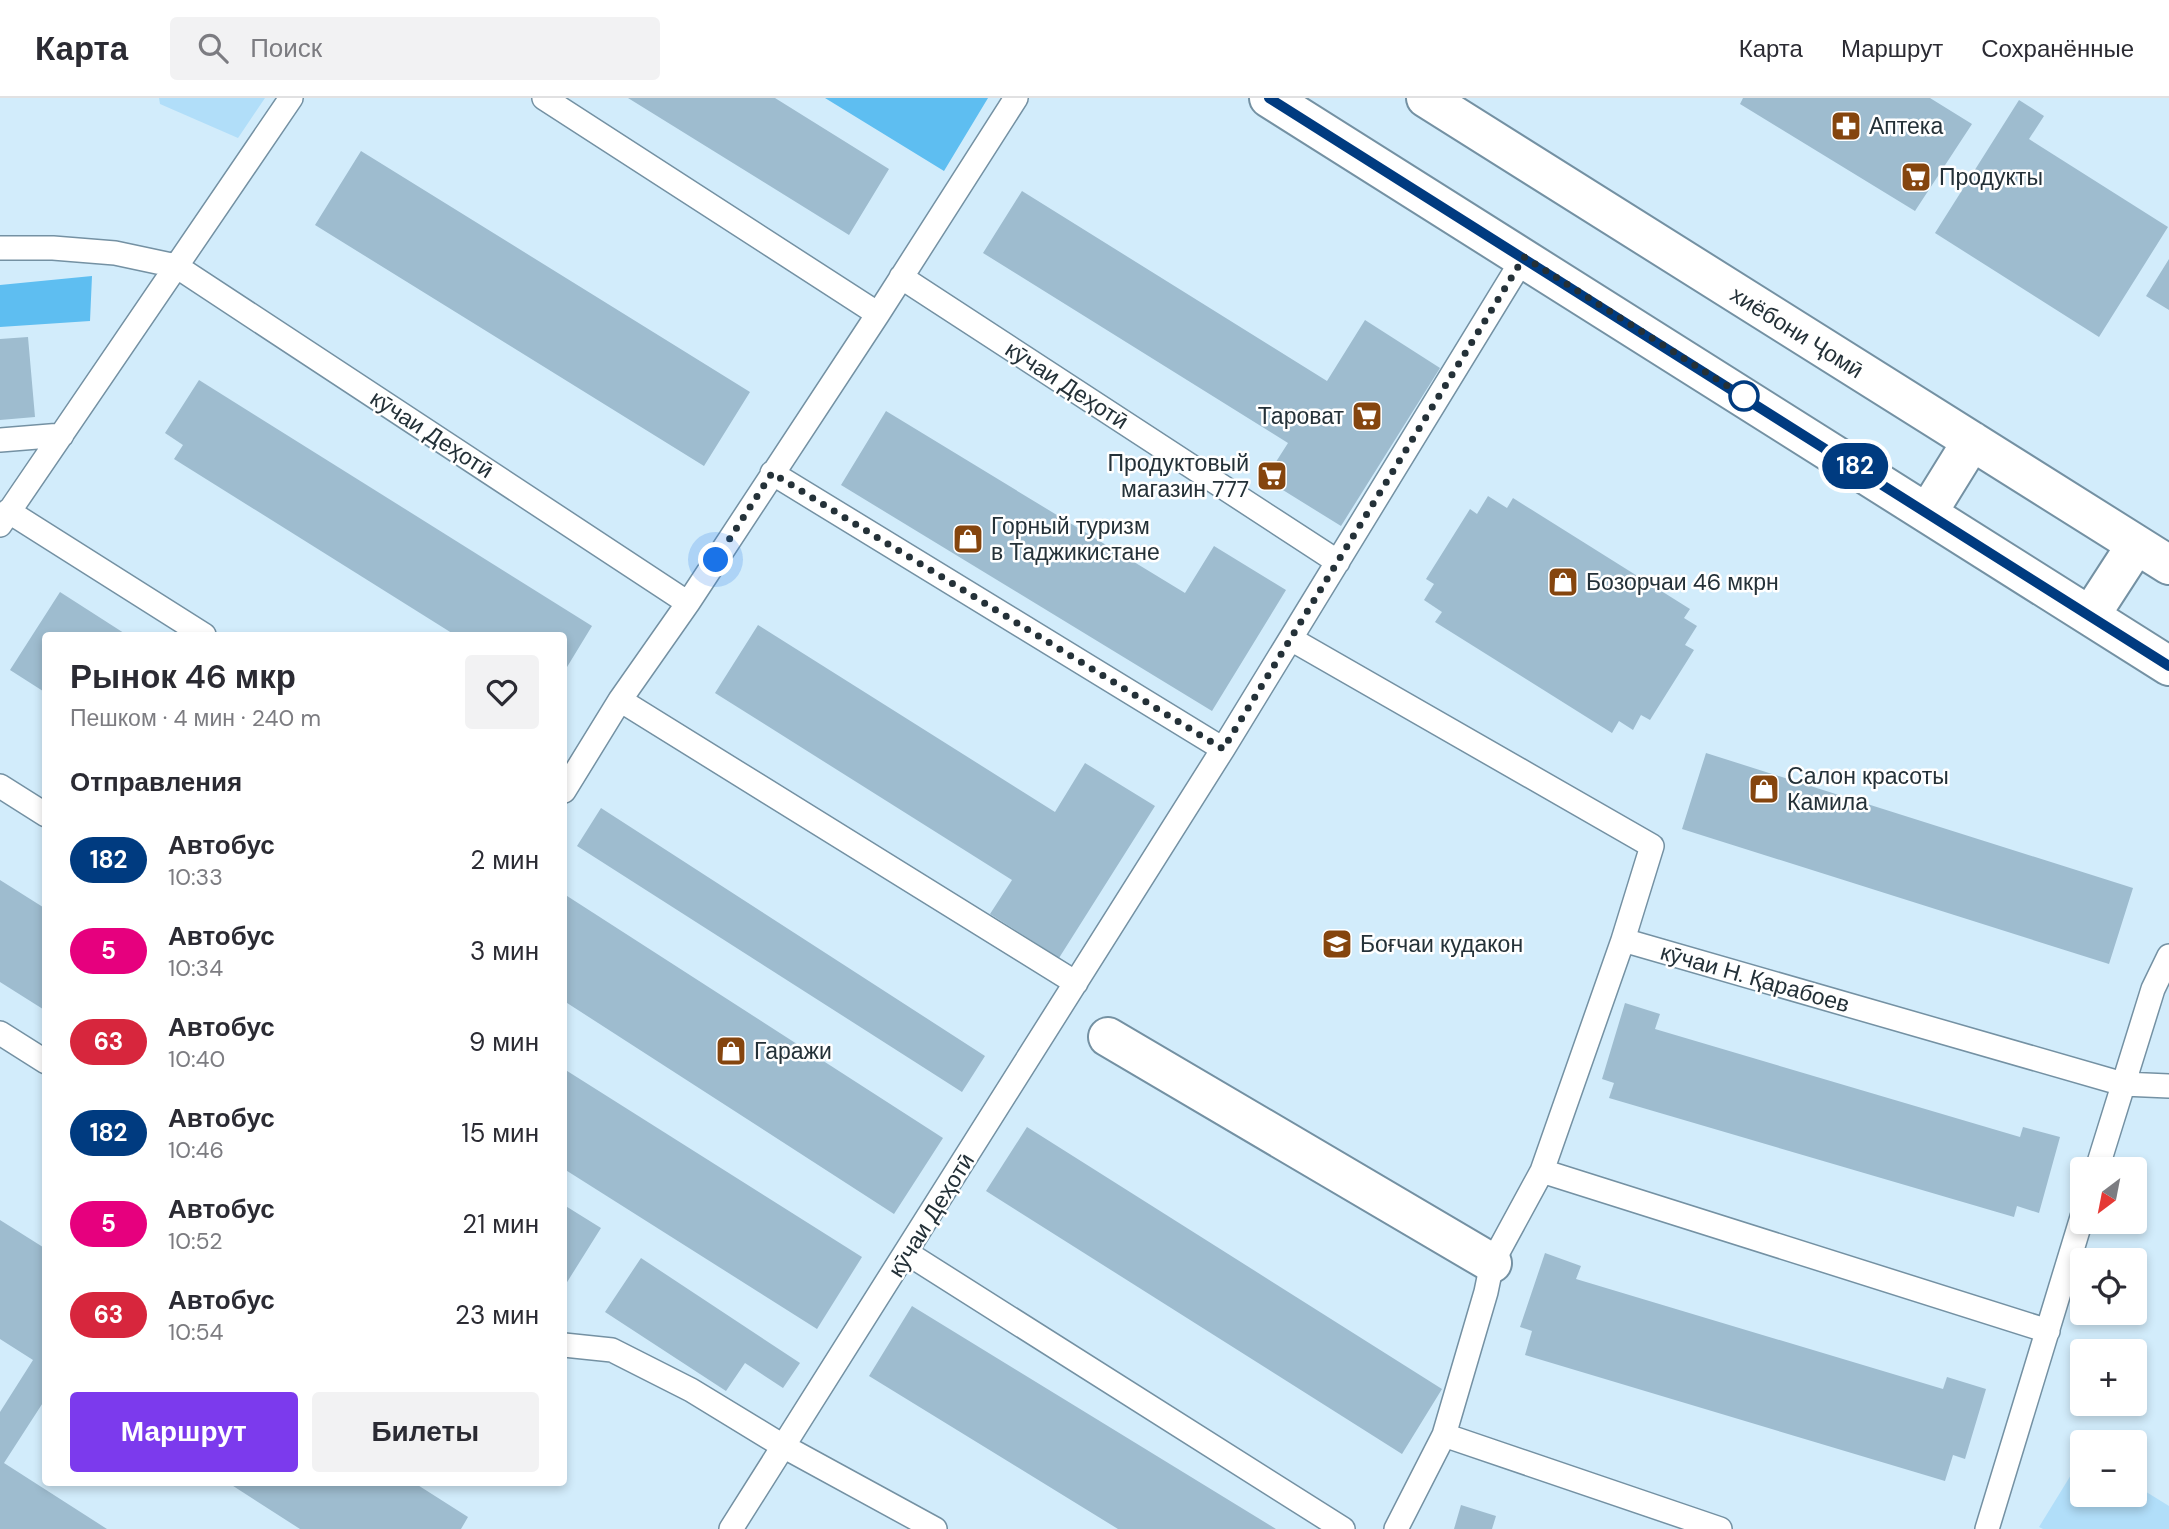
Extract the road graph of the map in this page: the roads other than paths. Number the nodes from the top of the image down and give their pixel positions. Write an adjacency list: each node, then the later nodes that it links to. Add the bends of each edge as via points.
1 (291, 98): 8 (lane)
2 (544, 98): 10 (lane)
3 (1016, 98): 9 (lane)
4 (1269, 98): 7 (main road)
5 (1426, 98): 13 (main road, хиёбони Ҷомӣ)
6 (0, 248): 8 (lane, кӯчаи Деҳотӣ, via 115,253)
7 (1524, 257): 15 (main road); 18 (lane, кӯчаи Деҳотӣ)
8 (176, 266): 11 (lane); 20 (lane, кӯчаи Деҳотӣ)
9 (901, 277): 10 (lane); 18 (lane, кӯчаи Деҳотӣ)
10 (878, 314): 14 (lane)
11 (62, 435): 12 (lane); 16 (lane)
12 (0, 440)
13 (1972, 441): 15 (main road); 17 (main road, хиёбони Ҷомӣ)
14 (772, 473): 20 (lane); 26 (lane)
15 (1928, 512): 21 (main road)
16 (4, 518): 22 (lane)
17 (2136, 545): 19 (main road, хиёбони Ҷомӣ); 21 (main road)
18 (1338, 562): 23 (lane, кӯчаи Деҳотӣ)
19 (2169, 565)
20 (688, 603): 25 (lane)
21 (2090, 615): 24 (main road)
22 (199, 632)
23 (1291, 639): 26 (lane, кӯчаи Деҳотӣ); 30 (lane, via 1652,846)
24 (2169, 666)
25 (620, 700): 28 (lane); 32 (lane)
26 (1223, 749): 32 (lane, кӯчаи Деҳотӣ)
27 (0, 786): 29 (lane)
28 (567, 786)
29 (42, 812)
30 (1623, 940): 36 (lane, кӯчаи Н. Қарабоев); 39 (lane)
31 (2169, 956): 36 (lane, via 2153,989)
32 (1076, 983): 41 (lane, кӯчаи Деҳотӣ)
33 (0, 1033): 35 (lane)
34 (1108, 1037): 42 (main road)
35 (42, 1059)
36 (2123, 1084): 37 (lane, кӯчаи Н. Қарабоев); 38 (lane)
37 (2169, 1086)
38 (2101, 1157)
39 (1542, 1171): 42 (lane); 43 (lane)
40 (2077, 1234): 43 (lane)
41 (907, 1253): 46 (lane, кӯчаи Деҳотӣ); 49 (lane)
42 (1492, 1263): 45 (lane)
43 (2048, 1331): 52 (lane)
44 (567, 1345): 46 (lane, via 611,1350 691,1390)
45 (1444, 1435): 50 (lane); 51 (lane)
46 (783, 1446): 47 (lane, кӯчаи Деҳотӣ); 48 (lane)
47 (731, 1529)
48 (935, 1529)
49 (1343, 1529)
50 (1396, 1529)
51 (1720, 1529)
52 (1987, 1529)

